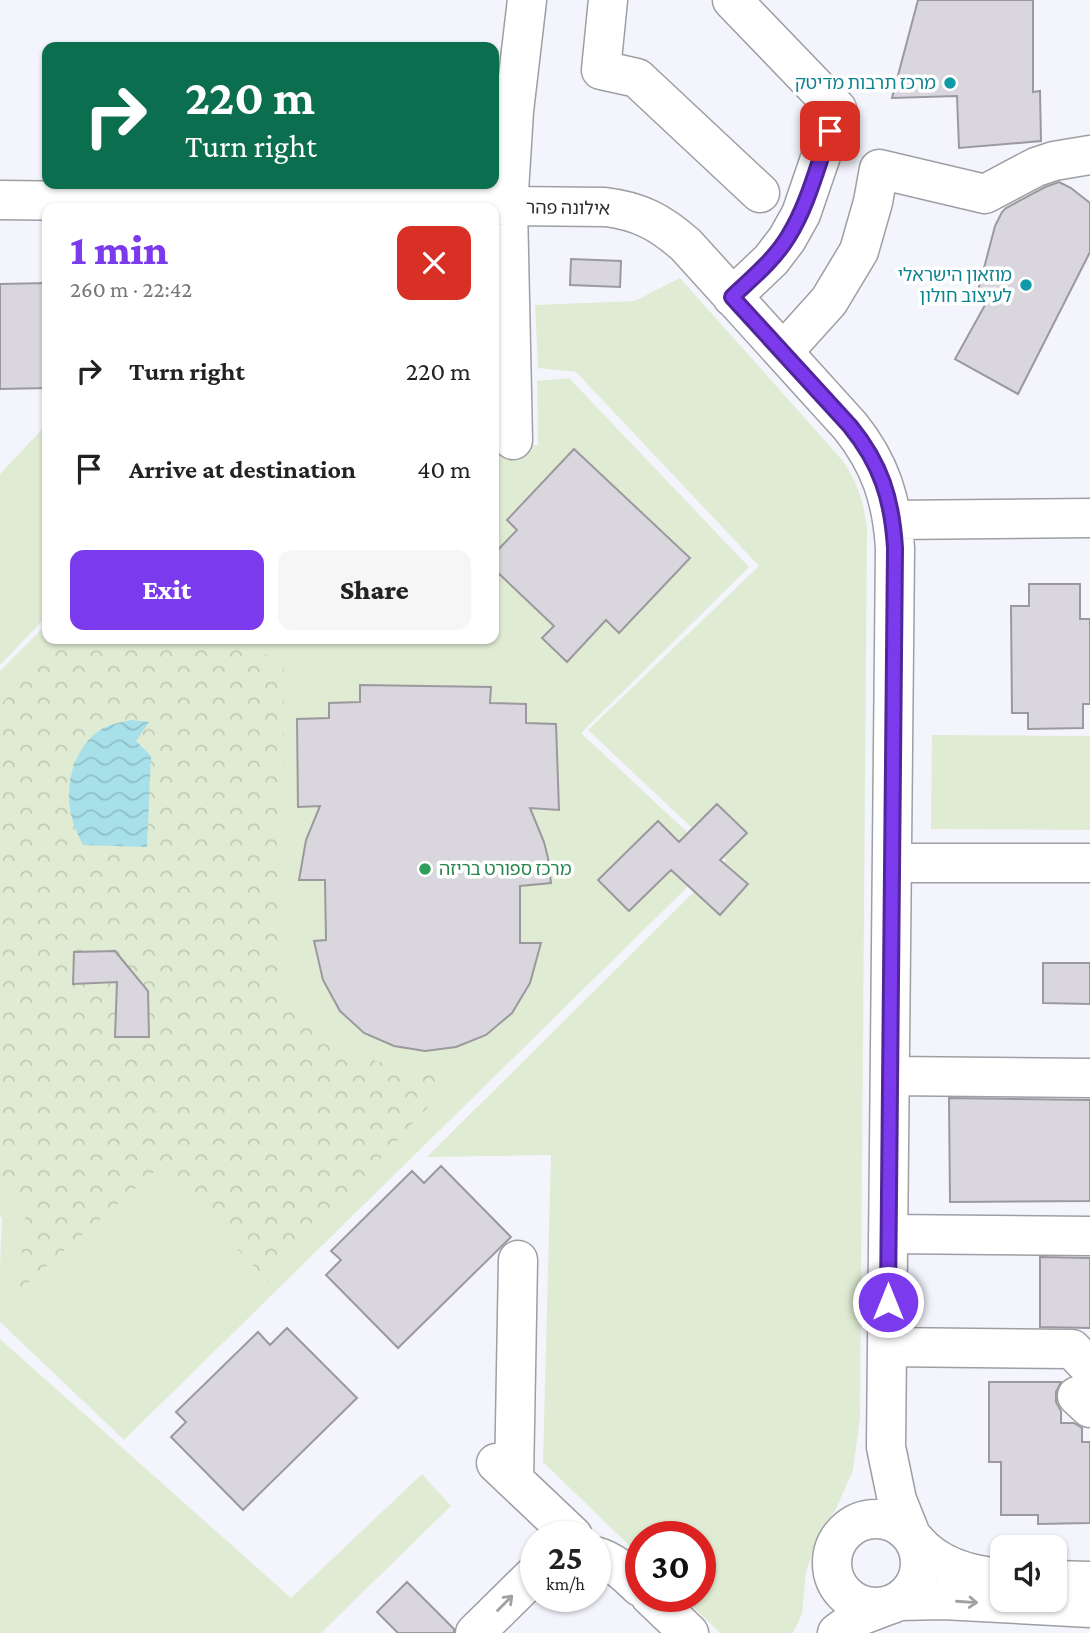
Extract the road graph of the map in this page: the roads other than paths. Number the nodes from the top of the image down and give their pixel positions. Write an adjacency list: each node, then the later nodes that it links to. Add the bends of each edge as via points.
1 (527, 0): 9 (street)
2 (608, 0): 5 (street, via 601,70 637,78)
3 (732, 0): 10 (street, via 837,109 801,214 771,260)
4 (1090, 155): 12 (street, via 1036,167 985,194 879,169 859,251 829,300)
5 (761, 193)
6 (0, 200): 7 (street, אילונה פהר)
7 (91, 203)
8 (499, 206): 9 (street, אילונה פהר)
9 (508, 206): 10 (street, אילונה פהר, via 605,207 644,216 675,235); 11 (street)
10 (732, 297): 12 (street, אילונה פהר)
11 (502, 347): 13 (street)
12 (783, 352): 15 (street, אילונה פהר, via 866,447 883,482)
13 (513, 440)
14 (1090, 518): 15 (street)
15 (893, 520): 16 (street, אילונה פהר)
16 (892, 863): 17 (street); 18 (street, אילונה פהר)
17 (1090, 863)
18 (890, 1076): 19 (street); 20 (street, אילונה פהר)
19 (1090, 1078)
20 (888, 1234): 21 (street); 23 (street, אילונה פהר)
21 (1090, 1236)
22 (518, 1260): 26 (street, via 505,1471)
23 (887, 1347): 24 (street, via 1072,1349); 25 (street, אילונה פהר)
24 (1086, 1390)
25 (886, 1447): 27 (street, אילונה פהר, via 869,1498); 28 (street, אילונה פהר, via 897,1500)
26 (557, 1521)
27 (848, 1528): 28 (street, via 860,1521 881,1519 895,1522); 30 (street, via 833,1551)
28 (913, 1538): 29 (street, via 952,1567); 34 (street, via 920,1553 919,1575 909,1593)
29 (990, 1576)
30 (834, 1579): 34 (street, via 846,1596 858,1603 871,1607); 39 (street)
31 (1067, 1580): 32 (street)
32 (1090, 1581)
33 (520, 1589): 37 (street, one-way to 33)
34 (892, 1604): 35 (street, one-way to 35, via 943,1600); 40 (street, via 860,1616)
35 (1090, 1608)
36 (667, 1612): 38 (street)
37 (475, 1633)
38 (689, 1633)
39 (826, 1633)
40 (837, 1633)

